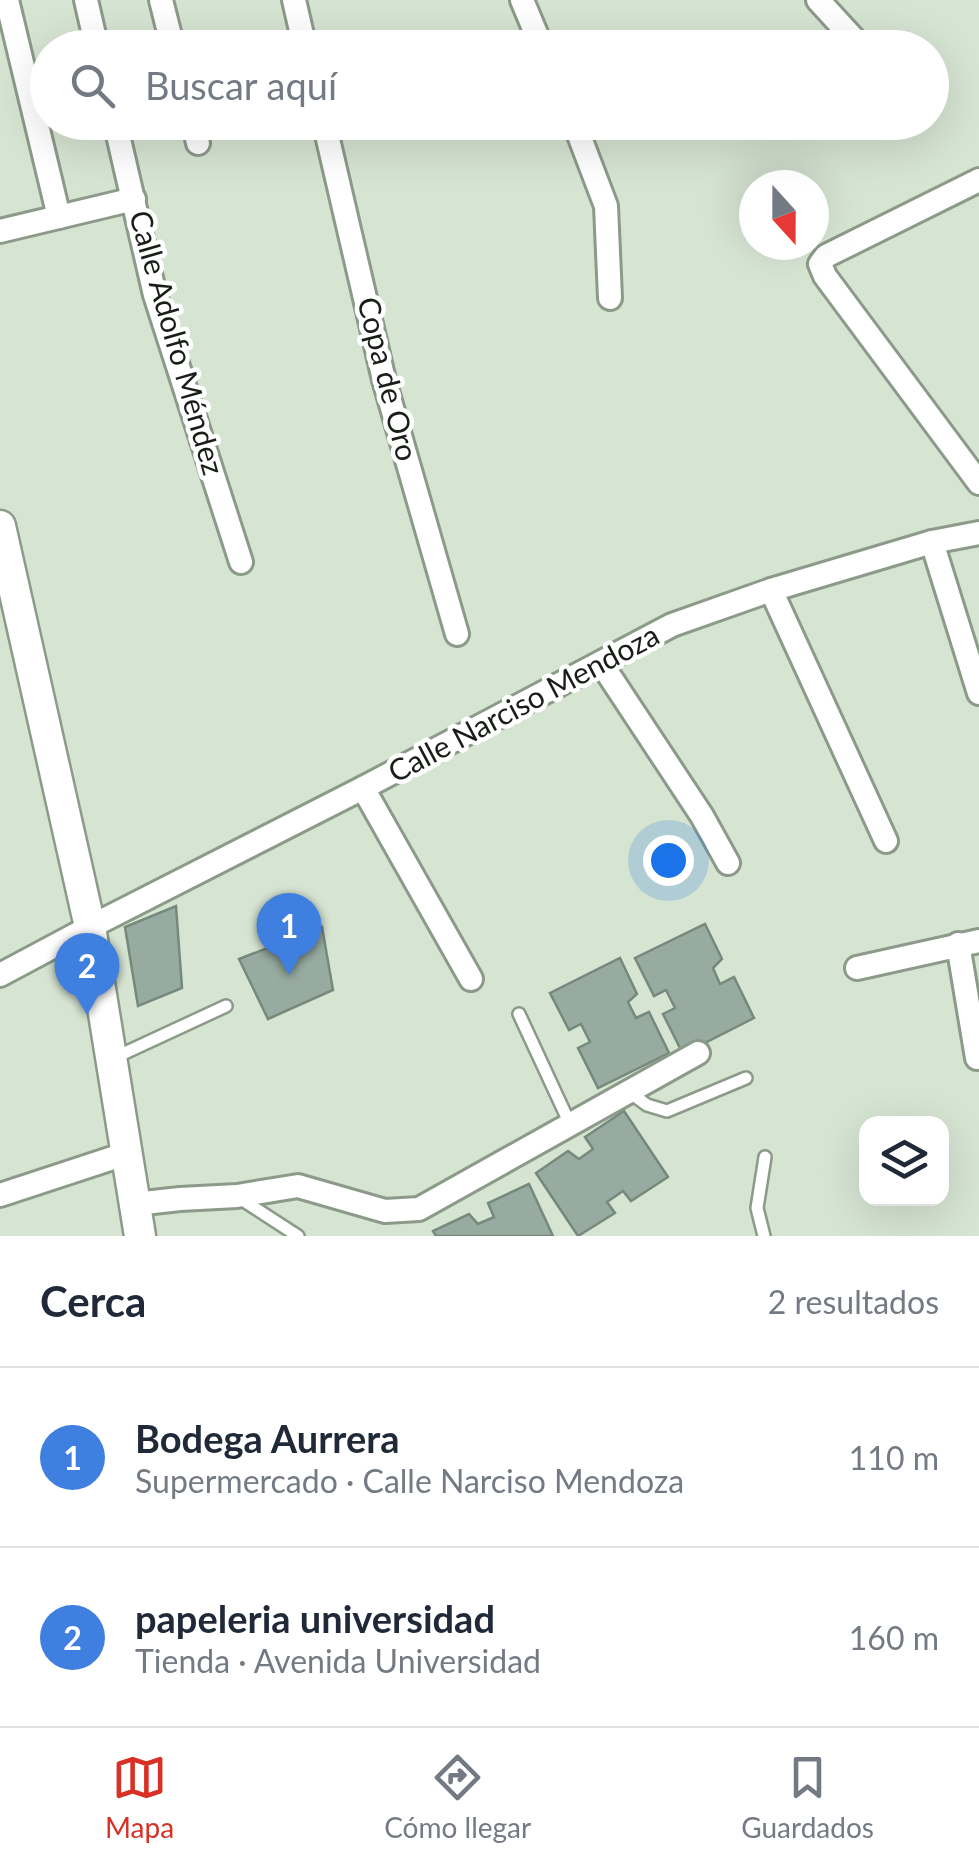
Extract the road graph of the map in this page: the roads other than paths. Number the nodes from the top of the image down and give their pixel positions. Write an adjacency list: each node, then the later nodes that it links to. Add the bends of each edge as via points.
1 (8, 0): 12 (street)
2 (86, 0): 7 (street)
3 (160, 0): 8 (street)
4 (294, 0): 9 (street)
5 (522, 0): 10 (street)
6 (818, 0): 11 (street)
7 (93, 30)
8 (168, 30)
9 (301, 30)
10 (534, 30)
11 (846, 30)
12 (30, 94)
13 (41, 140): 19 (street)
14 (119, 140): 18 (street, Calle Adolfo Méndez)
15 (328, 140): 28 (street, Copa de Oro, via 384,380)
16 (581, 140): 21 (street, via 606,206)
17 (979, 180): 22 (street, via 820,264)
18 (134, 199): 19 (street); 26 (street, Calle Adolfo Méndez, via 155,295)
19 (59, 217): 20 (street)
20 (0, 231)
21 (610, 298)
22 (979, 483)
23 (0, 526): 34 (street)
24 (979, 532): 25 (street, Calle Narciso Mendoza)
25 (932, 542): 27 (street, Calle Narciso Mendoza); 30 (street)
26 (241, 562)
27 (771, 590): 29 (street, Calle Narciso Mendoza, via 672,626); 32 (street)
28 (457, 634)
29 (601, 662): 31 (street, Calle Narciso Mendoza); 33 (street)
30 (979, 693)
31 (363, 788): 34 (street, Calle Narciso Mendoza); 38 (street)
32 (886, 841)
33 (728, 863)
34 (90, 927): 37 (street, Calle Narciso Mendoza); 42 (street)
35 (968, 942): 36 (street); 43 (street)
36 (856, 968)
37 (0, 976)
38 (472, 979)
39 (226, 1006): 42 (lane)
40 (520, 1014): 46 (lane)
41 (698, 1053): 45 (street)
42 (112, 1058): 47 (street)
43 (977, 1058)
44 (746, 1078): 45 (lane, via 666,1111)
45 (628, 1091): 46 (street)
46 (570, 1124): 50 (street, via 419,1209 385,1210 298,1186)
47 (128, 1153): 49 (street); 51 (street)
48 (765, 1158): 54 (lane, via 757,1208)
49 (0, 1195)
50 (237, 1196): 51 (street); 53 (lane)
51 (135, 1204): 52 (street)
52 (140, 1236)
53 (298, 1236)
54 (764, 1236)

